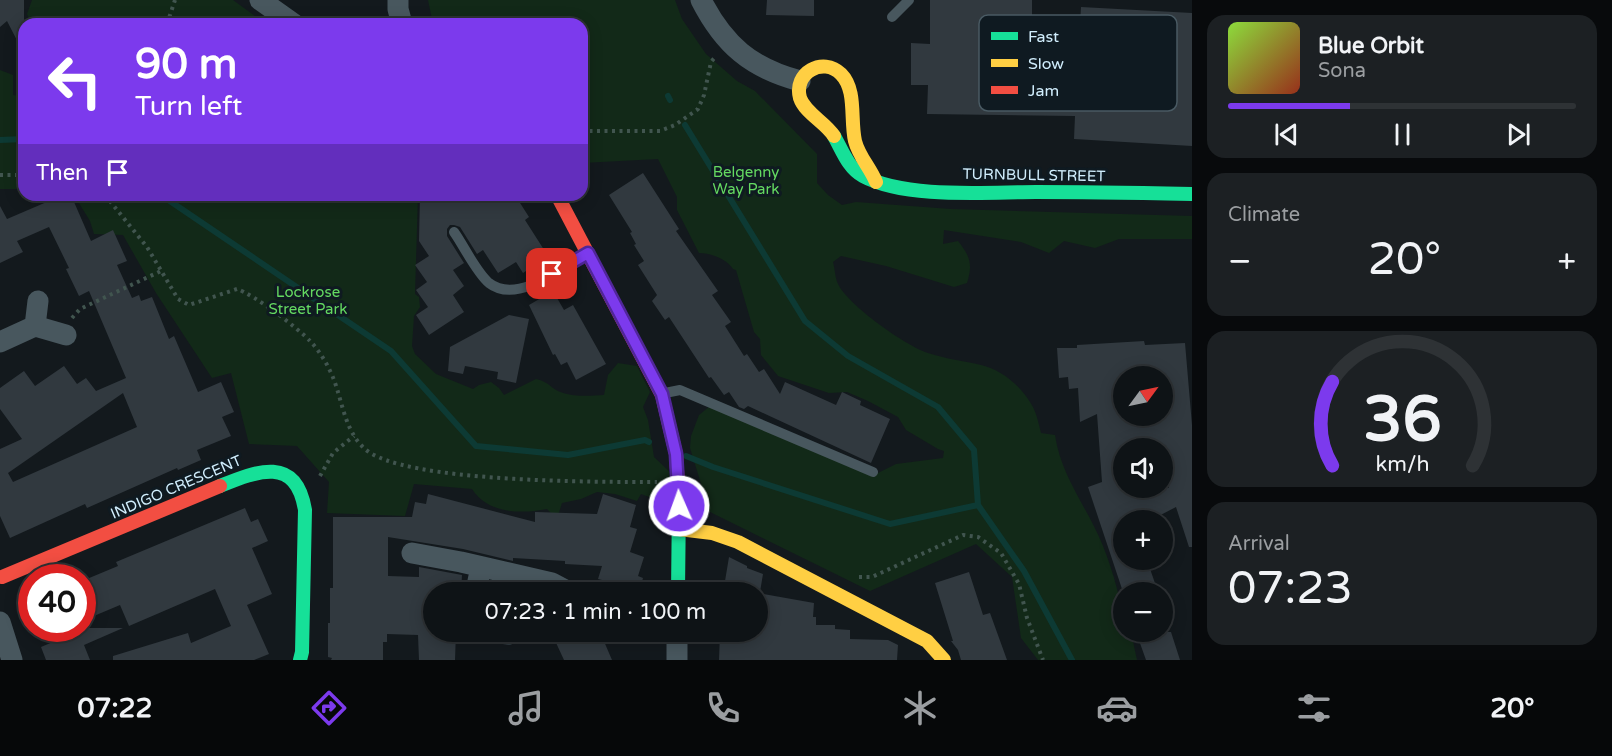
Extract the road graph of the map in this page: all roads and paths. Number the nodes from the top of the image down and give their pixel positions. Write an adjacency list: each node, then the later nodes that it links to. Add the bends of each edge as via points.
1 (175, 0): 7 (path)
2 (260, 0): 8 (street)
3 (398, 0): 9 (street)
4 (701, 0): 10 (street)
5 (909, 0): 6 (lane)
6 (892, 17)
7 (169, 18)
8 (286, 18)
9 (400, 18)
10 (726, 40): 11 (street, via 753,62); 12 (path, via 711,62 698,109 675,125 660,131)
11 (800, 81): 15 (street, TURNBULL STREET, via 801,100 833,133 852,168); 15 (street, via 818,66 836,69 843,77 850,96 854,138 861,159)
12 (588, 131)
13 (0, 175): 14 (path)
14 (18, 175)
15 (876, 182): 16 (street, TURNBULL STREET, via 943,190)
16 (1192, 194)
17 (110, 201): 21 (path)
18 (560, 201): 20 (street)
19 (454, 232): 20 (lane, via 489,283 503,289 532,286)
20 (588, 253): 26 (street)
21 (161, 271): 24 (path, via 80,309); 27 (path, via 178,299 189,305 237,289 254,297 310,341 334,380 340,406)
22 (38, 301): 23 (street)
23 (35, 327): 24 (street); 25 (street)
24 (62, 334)
25 (0, 342)
26 (662, 394): 28 (lane, via 680,390); 29 (street)
27 (354, 436): 29 (path, via 366,450 386,461 445,473 575,482); 30 (path, via 333,453 323,473)
28 (873, 472)
29 (679, 483): 31 (street)
30 (303, 493): 35 (street, INDIGO CRESCENT, via 294,480 281,473 252,473); 42 (street)
31 (679, 529): 38 (street); 44 (street, via 712,533 759,552 927,642)
32 (412, 553): 33 (street)
33 (481, 567): 36 (street); 37 (street)
34 (849, 572): 45 (path, via 872,577 963,535 978,537 1001,553 1019,584)
35 (1, 579)
36 (478, 582)
37 (548, 582)
38 (678, 582)
39 (0, 622): 41 (street)
40 (678, 642): 43 (street)
41 (12, 660)
42 (300, 660)
43 (677, 660)
44 (944, 660)
45 (1043, 660)

